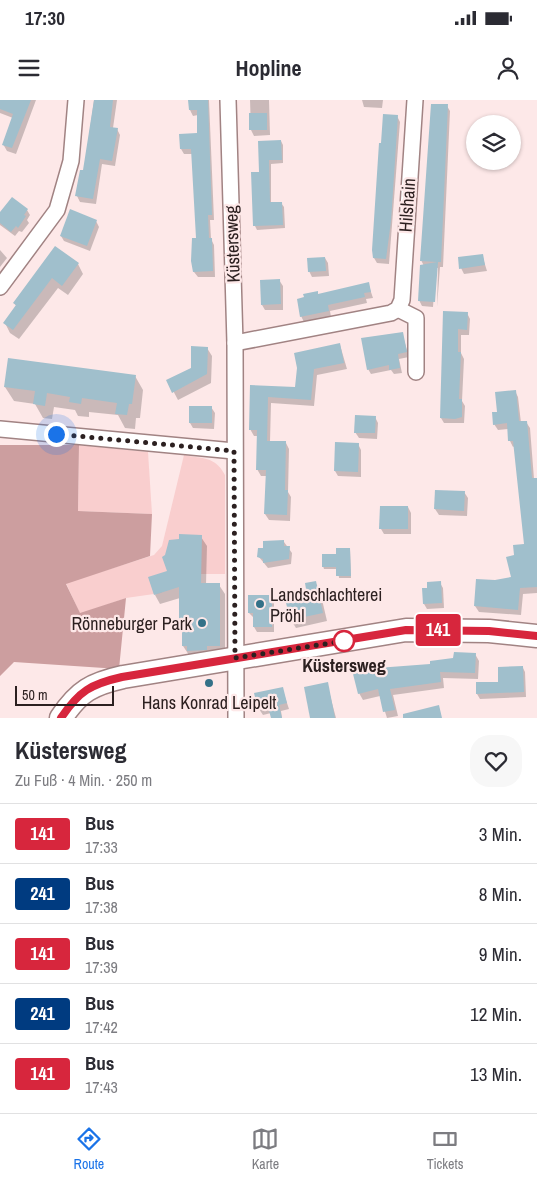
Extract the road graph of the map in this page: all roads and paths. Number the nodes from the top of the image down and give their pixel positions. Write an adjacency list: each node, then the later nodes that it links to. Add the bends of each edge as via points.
1 (76, 100): 4 (street, via 71,161 57,210)
2 (228, 100): 6 (street, Küstersweg)
3 (414, 100): 5 (street, Hilshain, via 402,300)
4 (0, 287)
5 (398, 309): 6 (street); 7 (street, via 416,318)
6 (235, 343): 9 (street, Küstersweg)
7 (416, 372)
8 (0, 429): 9 (street)
9 (234, 451): 11 (street, Küstersweg)
10 (537, 636): 11 (street, via 489,631 406,630)
11 (235, 658): 12 (street, via 122,677 94,685 77,697); 13 (street, Küstersweg)
12 (61, 718)
13 (236, 718)

